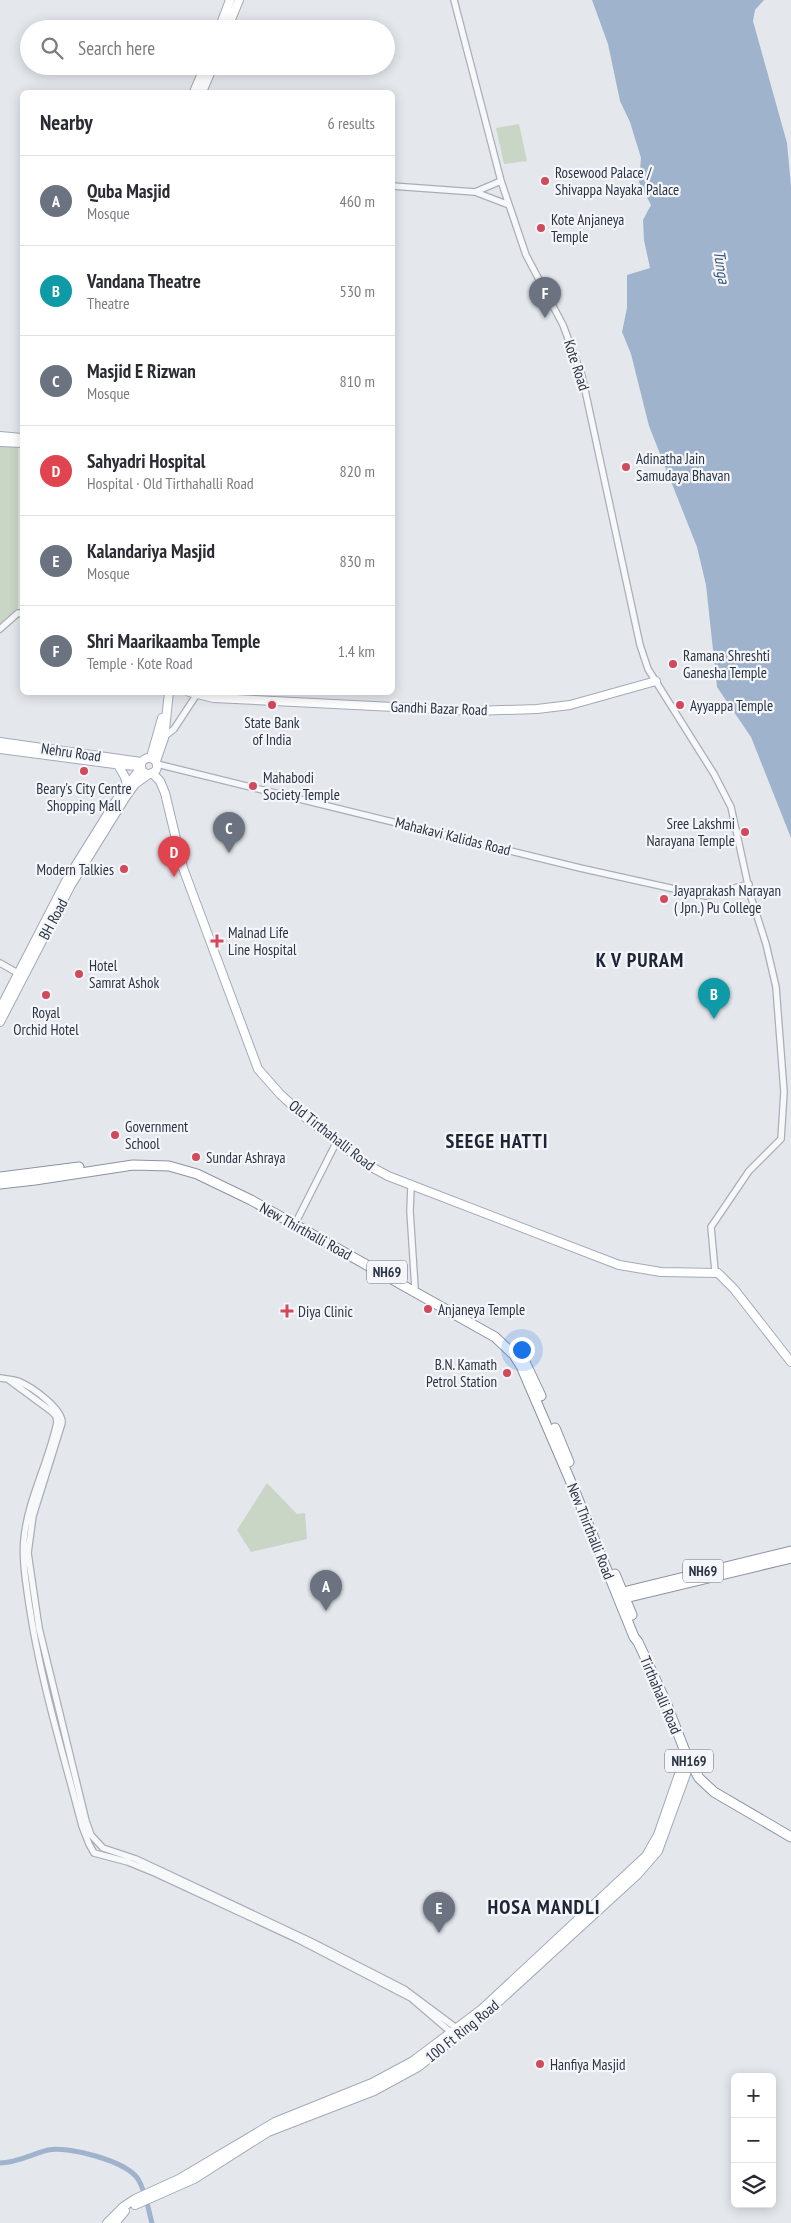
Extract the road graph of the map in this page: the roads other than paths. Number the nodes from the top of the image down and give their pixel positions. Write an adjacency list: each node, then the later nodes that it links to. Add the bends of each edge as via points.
1 (230, 0): 4 (main road)
2 (239, 0): 5 (main road)
3 (454, 0): 10 (street, Kote Road)
4 (222, 20)
5 (231, 20)
6 (201, 75): 8 (main road)
7 (209, 75): 9 (main road)
8 (195, 90)
9 (203, 90)
10 (501, 181): 12 (street); 13 (street, Kote Road)
11 (395, 186): 12 (street)
12 (475, 192): 13 (street)
13 (509, 205): 20 (street, Kote Road, via 526,255 563,325 582,376 640,645)
14 (0, 436): 15 (main road)
15 (20, 438)
16 (0, 442): 17 (main road)
17 (20, 443)
18 (20, 614): 19 (street)
19 (0, 629)
20 (656, 681): 24 (main road, Gandhi Bazar Road, via 570,705 518,710 474,711); 33 (street, Kote Road, via 731,807)
21 (165, 695): 28 (main road)
22 (169, 695): 25 (main road)
23 (192, 695): 25 (street, via 174,728)
24 (201, 695)
25 (164, 737): 28 (main road)
26 (0, 742): 30 (main road, Nehru Road)
27 (0, 749): 29 (main road, Nehru Road)
28 (155, 761): 30 (main road, via 146,758); 31 (main road, via 156,769); 33 (street, Mahakavi Kalidas Road, via 571,866 706,896)
29 (118, 765): 30 (main road, Nehru Road); 32 (main road)
30 (141, 765): 31 (main road, via 144,772); 32 (main road, BH Road)
31 (151, 774): 35 (main road, BH Road, via 135,784 114,816 71,884); 38 (main road, Old Tirthahalli Road, via 160,781 165,793 183,868 258,1069 306,1118)
32 (127, 785): 35 (main road, BH Road, via 66,881)
33 (749, 884): 43 (street, Kote Road, via 776,988 784,1092 782,1129 781,1139 749,1171 711,1227)
34 (0, 963): 35 (street)
35 (21, 975): 36 (main road, BH Road); 37 (main road, BH Road)
36 (0, 1009)
37 (0, 1022)
38 (337, 1141): 41 (main road, Old Tirthahalli Road, via 366,1164); 42 (street)
39 (0, 1177): 42 (highway, NH69, via 154,1159 200,1169 232,1184)
40 (0, 1184): 42 (highway, New Thirthalli Road / NH69, via 127,1166 169,1166 216,1182)
41 (411, 1186): 43 (main road, Old Tirthahalli Road, via 619,1265 661,1272); 44 (street)
42 (295, 1224): 44 (highway, NH69); 47 (highway, New Thirthalli Road / NH69, via 495,1337 514,1355)
43 (715, 1271): 45 (main road, via 734,1289)
44 (415, 1288): 47 (highway, NH69, via 504,1338 520,1353)
45 (791, 1362)
46 (0, 1378): 57 (street, via 9,1380 56,1416 57,1422 28,1517 23,1555 41,1670 91,1849 101,1856 155,1873 297,1939 411,1998)
47 (534, 1387): 50 (highway, NH69); 52 (highway, New Thirthalli Road / NH69)
48 (791, 1551): 51 (highway, NH69)
49 (791, 1558): 51 (highway, NH69)
50 (618, 1580): 51 (highway); 52 (highway, NH69)
51 (639, 1591): 52 (highway, NH69); 53 (highway)
52 (621, 1596): 53 (highway, NH169); 54 (highway, Tirthahalli Road / NH169)
53 (632, 1615): 54 (highway, NH169)
54 (638, 1642): 55 (highway, Tirthahalli Road / NH169)
55 (688, 1759): 56 (highway, Tirthahalli Road / NH169, via 699,1778 714,1792); 57 (main road, 100 Ft Ring Road, via 664,1838 654,1855 608,1903)
56 (791, 1837)
57 (457, 2033): 58 (main road, 100 Ft Ring Road, via 397,2070 350,2093 275,2122)
58 (136, 2201): 59 (main road, via 123,2207); 60 (main road)
59 (107, 2223)
60 (115, 2223)

